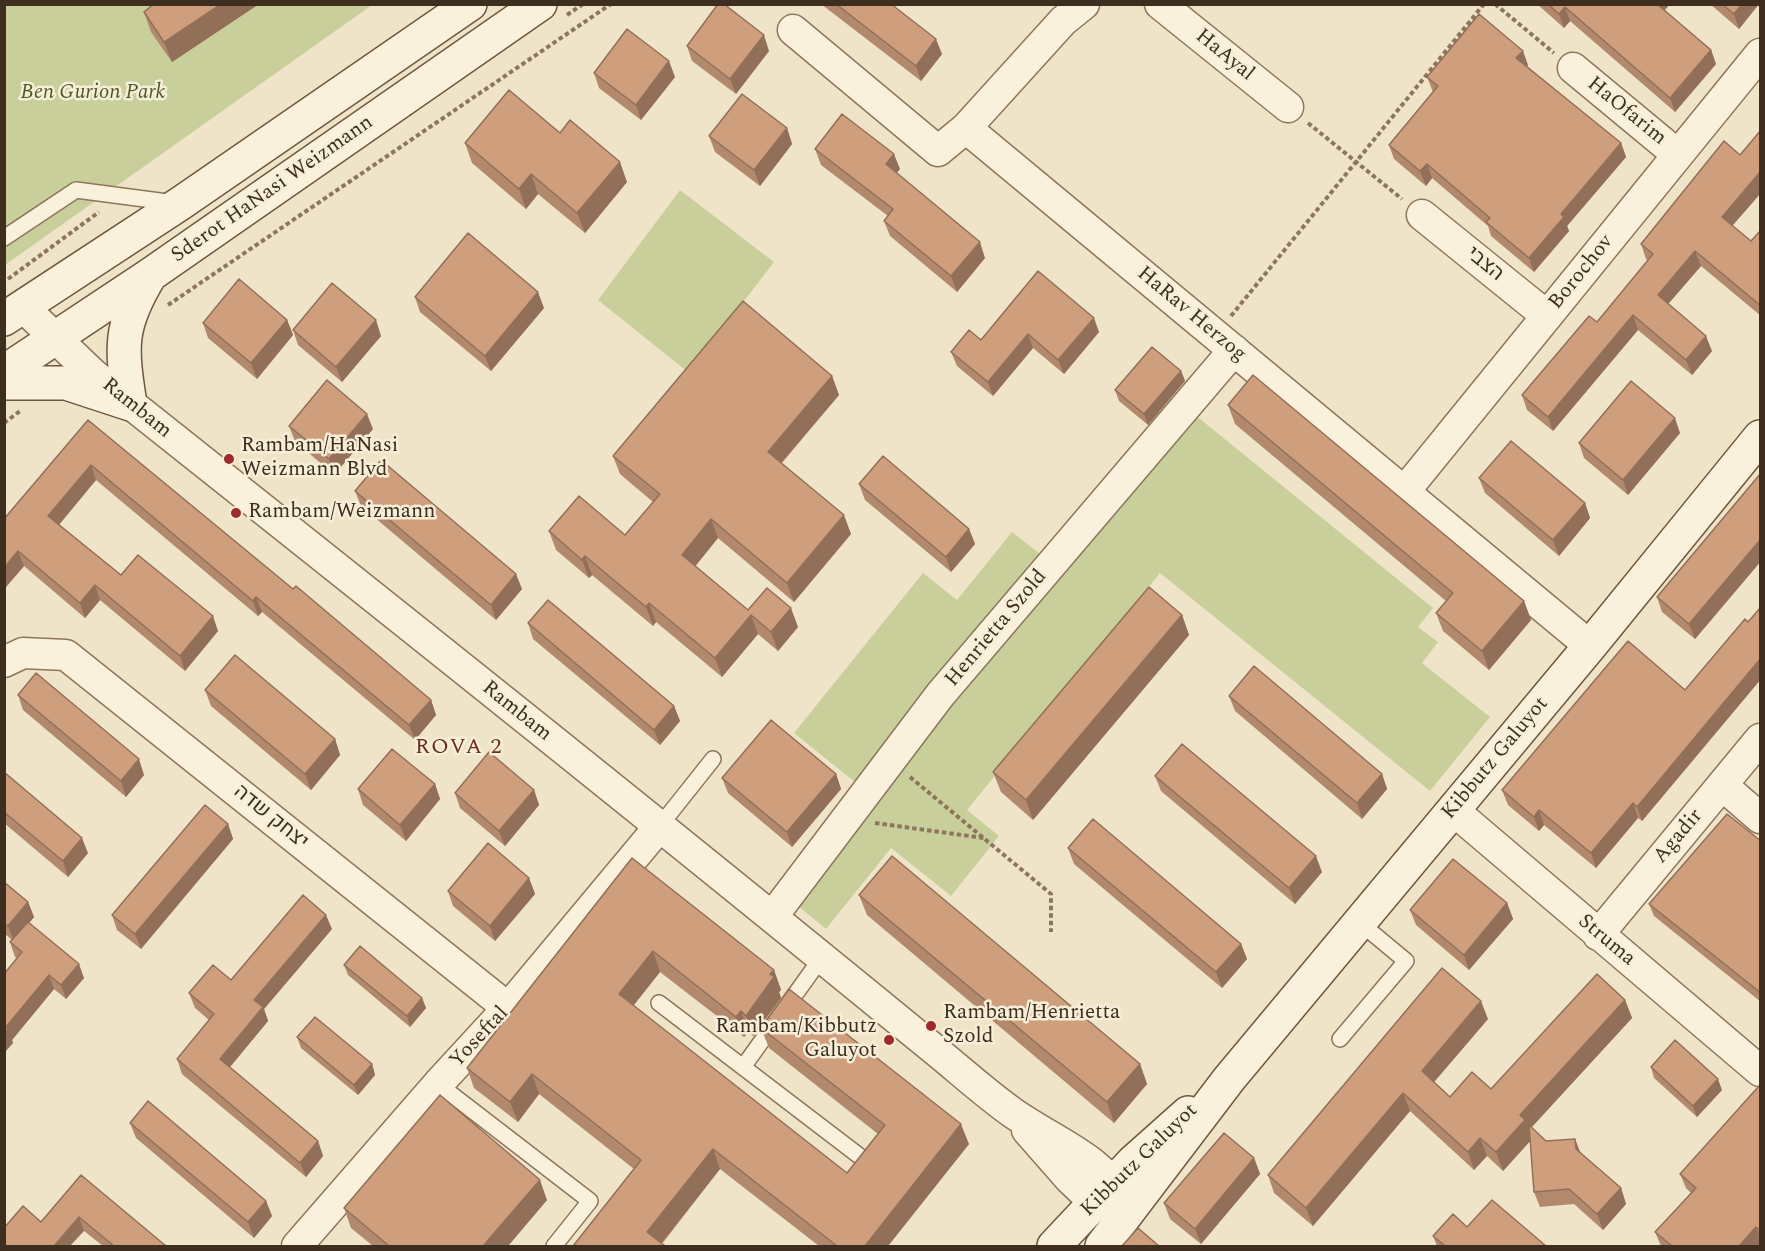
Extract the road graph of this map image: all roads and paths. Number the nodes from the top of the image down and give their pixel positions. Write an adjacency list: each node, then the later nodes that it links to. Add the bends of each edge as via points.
1 (470, 4): 16 (street, Sderot HaNasi Weizmann)
2 (540, 4): 19 (street, Sderot HaNasi Weizmann)
3 (611, 4): 21 (path)
4 (1084, 4): 12 (street)
5 (1160, 4): 11 (street, HaAyal)
6 (1484, 4): 14 (path)
7 (1495, 4): 10 (path)
8 (792, 30): 12 (street, via 938,152)
9 (1761, 54): 13 (street, Borochov)
10 (1573, 68): 13 (street, HaOfarim)
11 (1288, 106): 14 (path)
12 (966, 128): 24 (street, HaRav Herzog)
13 (1678, 155): 22 (street, Borochov)
14 (1355, 161): 17 (path); 24 (path)
15 (121, 196): 16 (lane); 18 (lane, via 76,190); 20 (path)
16 (181, 203): 20 (street, Sderot HaNasi Weizmann)
17 (1422, 215): 22 (street, הצבי)
18 (4, 238)
19 (150, 275): 23 (street, Sderot HaNasi Weizmann); 27 (street, via 126,327 123,354)
20 (10, 302): 23 (street, Rambam)
21 (164, 307)
22 (1547, 316): 29 (street, Borochov)
23 (55, 339): 25 (street, Sderot HaNasi Weizmann); 27 (street, Rambam)
24 (1224, 343): 29 (street, HaRav Herzog); 34 (street, Henrietta Szold)
25 (4, 372)
26 (4, 383): 27 (street, via 66,383)
27 (130, 404): 39 (street, Rambam)
28 (1761, 437): 30 (street, Kibbutz Galuyot)
29 (1404, 492): 30 (street, HaRav Herzog)
30 (1590, 646): 36 (street, Kibbutz Galuyot)
31 (14, 657): 47 (street, יצחק שדה, via 66,655)
32 (1761, 739): 35 (street, Agadir)
33 (713, 759): 39 (lane)
34 (890, 760): 38 (street, Henrietta Szold); 40 (path)
35 (1722, 785): 37 (street); 44 (street, Agadir)
36 (1453, 810): 42 (street, Kibbutz Galuyot); 44 (street, Struma)
37 (1761, 818)
38 (845, 819): 40 (path); 41 (street, Henrietta Szold)
39 (659, 827): 41 (street, Rambam); 47 (street, Yoseftal)
40 (984, 838): 43 (path, via 1051,894)
41 (772, 917): 45 (street, Rambam)
42 (1359, 922): 48 (lane, via 1406,961); 51 (street, Kibbutz Galuyot)
43 (1051, 932)
44 (1598, 935): 50 (street, Struma)
45 (822, 957): 49 (lane); 54 (street, Rambam, via 1014,1114 1058,1138)
46 (659, 1003): 49 (lane)
47 (508, 1008): 52 (street, Yoseftal)
48 (1340, 1039)
49 (743, 1067): 53 (lane)
50 (1761, 1071)
51 (1228, 1079): 54 (street, Kibbutz Galuyot); 55 (street, Kibbutz Galuyot)
52 (438, 1084): 56 (street, Yoseftal); 57 (lane, via 590,1201)
53 (862, 1158)
54 (1104, 1192): 55 (street, Rambam); 58 (street, Kibbutz Galuyot)
55 (1131, 1211): 59 (street, Kibbutz Galuyot)
56 (297, 1246)
57 (554, 1246)
58 (1054, 1246)
59 (1102, 1246)

